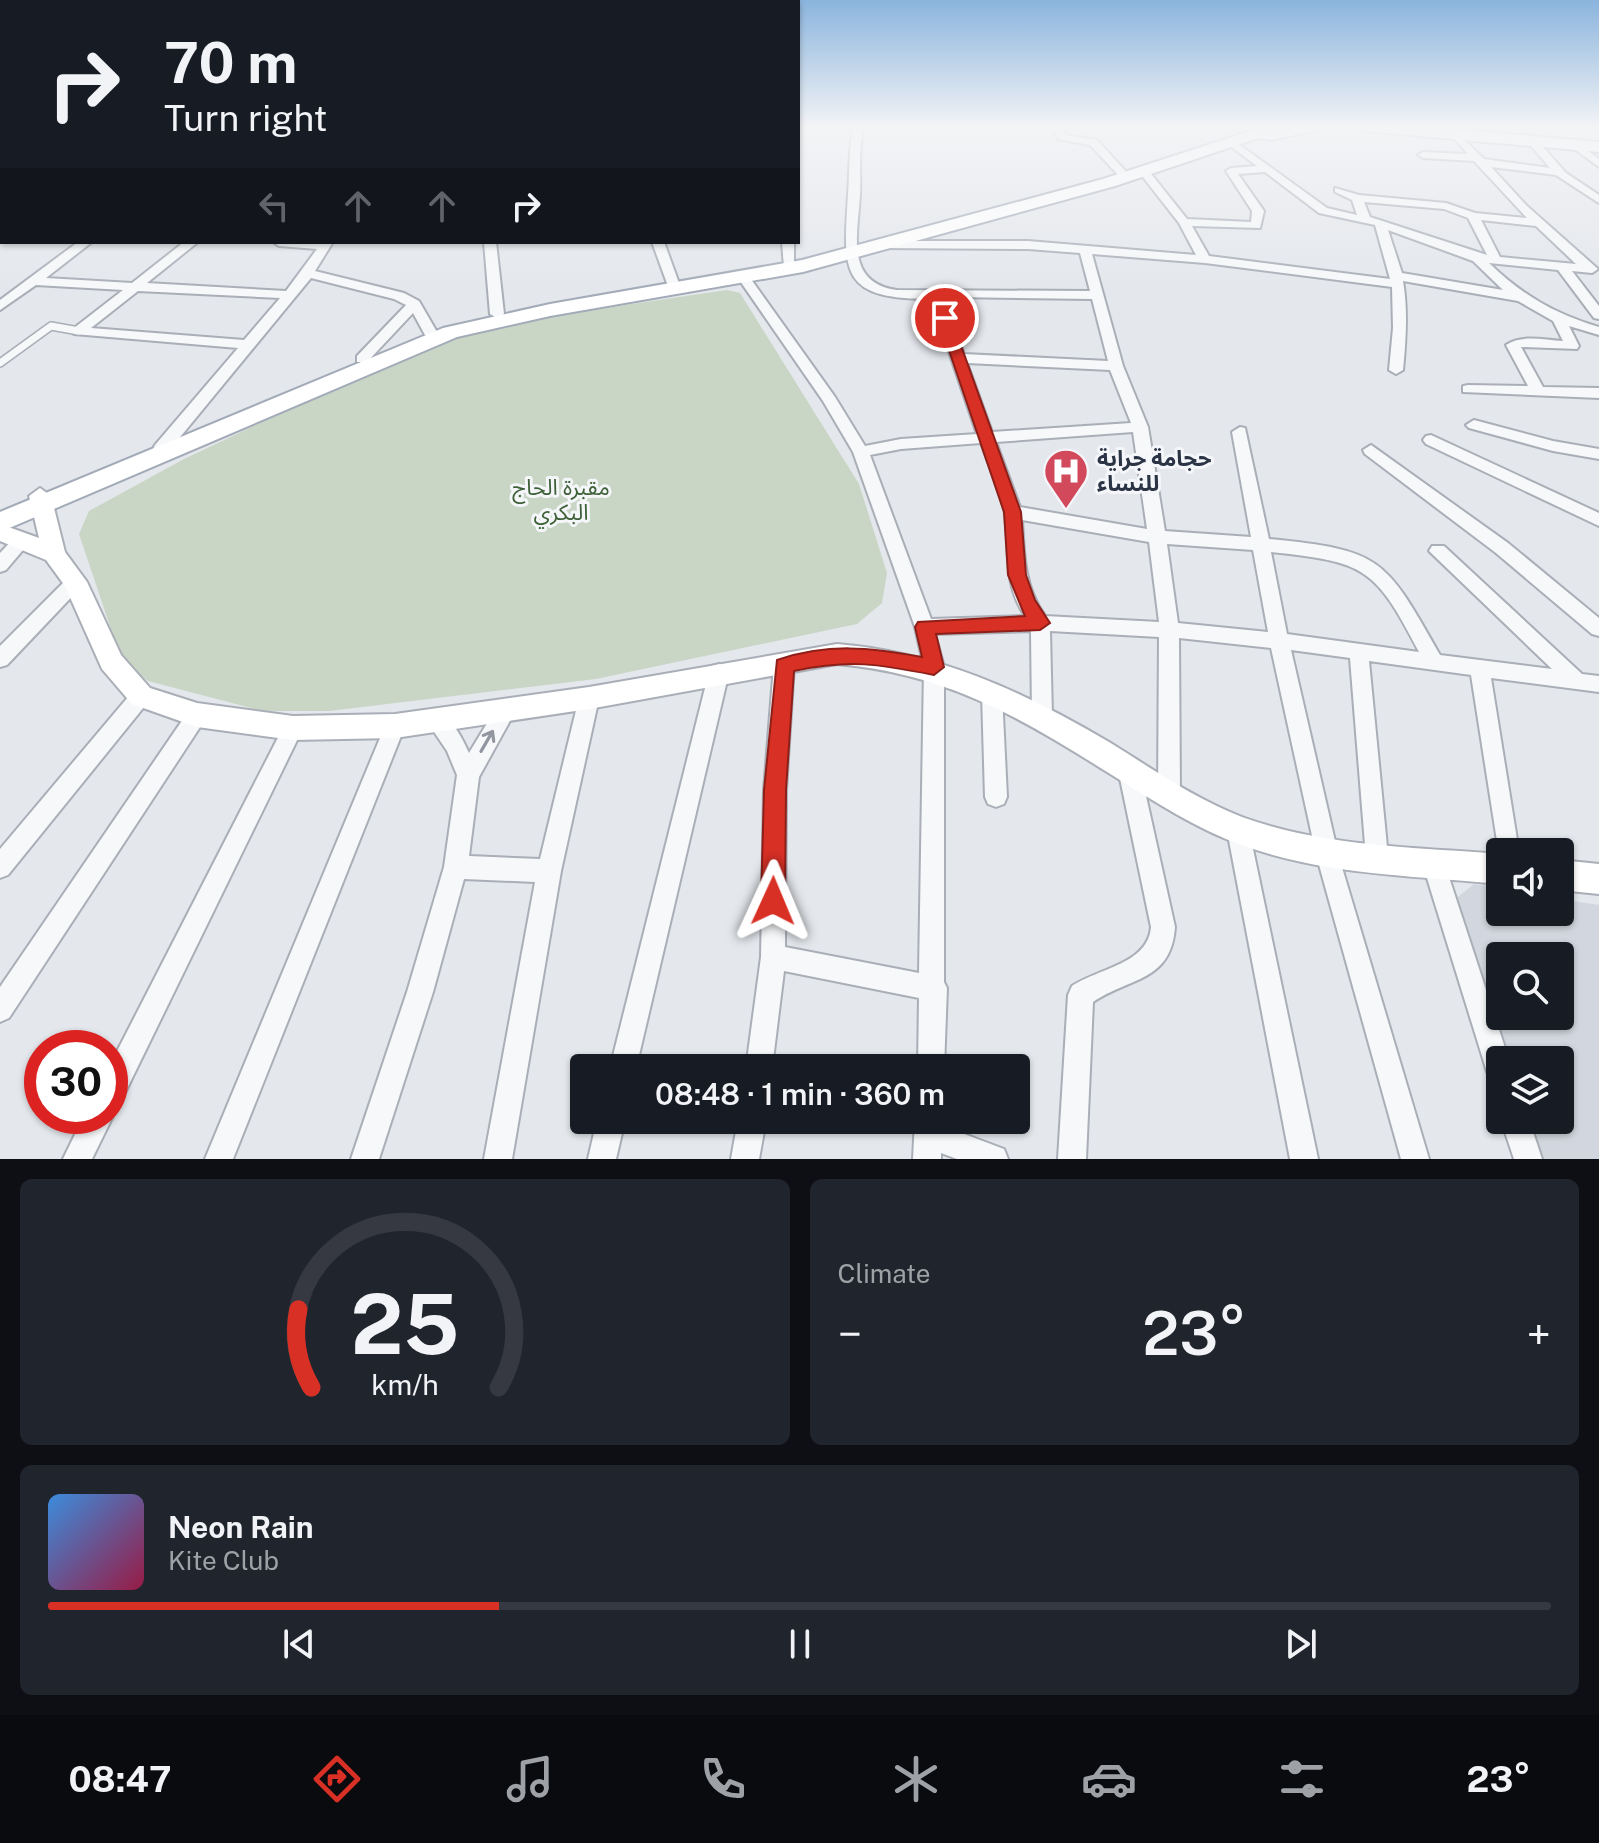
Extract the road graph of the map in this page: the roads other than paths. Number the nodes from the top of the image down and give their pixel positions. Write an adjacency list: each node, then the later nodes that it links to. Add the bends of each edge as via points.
1 (852, 180): 24 (street)
2 (1113, 180): 22 (main road)
3 (1141, 180): 13 (street)
4 (1237, 180): 13 (street, via 1258,211 1256,226)
5 (1283, 180): 12 (street, via 1323,211)
6 (1497, 180): 15 (street)
7 (1571, 180): 10 (street)
8 (1339, 190): 9 (street)
9 (1357, 198): 11 (street, via 1451,207); 12 (street)
10 (1599, 200)
11 (1473, 216): 15 (street); 27 (street)
12 (1364, 218): 14 (street)
13 (1184, 222): 26 (street)
14 (1380, 223): 25 (street); 33 (street)
15 (1539, 223): 30 (street)
16 (83, 244): 34 (street)
17 (190, 244): 35 (street)
18 (326, 244): 31 (street)
19 (490, 244): 43 (street)
20 (659, 244): 36 (street)
21 (788, 244): 29 (street)
22 (878, 244): 23 (street); 24 (main road)
23 (1085, 249): 26 (street); 39 (street)
24 (852, 253): 29 (main road); 38 (street, via 858,275 870,287)
25 (1477, 258): 27 (street); 40 (street)
26 (1205, 259): 33 (street)
27 (1496, 260): 28 (street)
28 (1562, 266): 30 (street); 44 (street)
29 (790, 267): 32 (main road)
30 (1594, 269)
31 (308, 273): 37 (street); 41 (street, via 386,291)
32 (744, 278): 36 (main road); 66 (street); 69 (main road, via 508,317 450,332)
33 (1399, 280): 40 (street); 55 (street, via 1403,313)
34 (34, 281): 35 (street); 42 (street)
35 (138, 286): 37 (street); 46 (street)
36 (674, 286): 43 (main road)
37 (287, 295): 49 (street)
38 (941, 295): 39 (street); 51 (street, via 937,298)
39 (1095, 295): 54 (street)
40 (1520, 297): 45 (street)
41 (414, 304): 47 (street); 52 (street)
42 (0, 306)
43 (497, 314): 47 (main road)
44 (1599, 315)
45 (1559, 319): 48 (street); 57 (street, via 1572,346 1513,345)
46 (79, 331): 49 (street); 50 (lane, via 51,326)
47 (430, 332): 52 (main road)
48 (1598, 332)
49 (249, 345): 64 (street)
50 (4, 356): 53 (lane)
51 (959, 358): 54 (street); 62 (street)
52 (362, 359): 64 (main road)
53 (0, 363)
54 (1116, 366): 60 (street)
55 (1396, 370)
56 (1468, 389): 57 (street)
57 (1538, 391): 58 (street)
58 (1599, 393)
59 (1474, 425): 67 (street)
60 (1140, 427): 62 (street); 75 (street)
61 (1240, 432): 76 (street)
62 (988, 439): 66 (street); 71 (street)
63 (1431, 440): 72 (street)
64 (161, 449): 69 (main road)
65 (1371, 450): 83 (street)
66 (861, 452): 82 (street)
67 (1592, 453): 68 (street)
68 (1599, 472)
69 (42, 501): 70 (main road); 73 (main road); 78 (street)
70 (0, 512)
71 (1013, 512): 75 (street); 81 (street, via 1017,575)
72 (1599, 520)
73 (0, 523)
74 (11, 536): 78 (street); 79 (street)
75 (1157, 537): 76 (street); 84 (street)
76 (1260, 545): 85 (street); 88 (street, via 1352,557 1369,566 1387,583)
77 (1438, 551): 93 (street)
78 (54, 554): 80 (street)
79 (0, 565)
80 (75, 582): 87 (street); 96 (street, via 111,662)
81 (1040, 623): 82 (street); 84 (street); 100 (street)
82 (924, 627): 90 (street)
83 (1599, 629)
84 (1169, 630): 85 (street); 106 (street)
85 (1279, 641): 86 (street); 110 (street)
86 (1359, 654): 88 (street); 111 (street)
87 (0, 659)
88 (1435, 664): 91 (street)
89 (784, 665): 90 (street, via 837,654); 92 (street); 119 (street, via 775,790)
90 (934, 667): 95 (street); 120 (street)
91 (1480, 668): 93 (street); 109 (street)
92 (719, 672): 97 (street); 123 (street)
93 (1577, 681): 94 (street)
94 (1599, 684)
95 (992, 694): 100 (street); 107 (street)
96 (141, 696): 99 (street); 113 (street)
97 (589, 698): 98 (street); 116 (street)
98 (507, 708): 101 (street); 105 (street, one-way to 98)
99 (197, 715): 103 (street); 121 (street)
100 (1042, 716): 104 (street)
101 (436, 720): 102 (street); 105 (street)
102 (395, 726): 103 (street); 133 (street)
103 (293, 728): 126 (street)
104 (1129, 769): 106 (street); 139 (street, via 1164,945 1155,957 1081,995)
105 (468, 775): 114 (street)
106 (1169, 796): 108 (street)
107 (996, 797)
108 (1238, 830): 110 (street); 140 (street)
109 (1506, 838)
110 (1327, 854): 111 (street); 141 (street)
111 (1377, 857): 112 (street)
112 (1433, 862): 115 (street); 122 (street)
113 (0, 867)
114 (456, 867): 116 (street); 134 (street)
115 (1486, 868)
116 (549, 871): 135 (street)
117 (1574, 876): 118 (street)
118 (1599, 879)
119 (773, 957): 120 (street); 124 (street)
120 (934, 988): 125 (street)
121 (0, 1009)
122 (1492, 1046)
123 (626, 1054)
124 (761, 1054)
125 (932, 1054)
126 (128, 1057)
127 (90, 1134): 132 (street)
128 (608, 1134): 136 (street)
129 (749, 1134): 137 (street)
130 (1520, 1134): 142 (street)
131 (928, 1138): 138 (street)
132 (77, 1159)
133 (219, 1159)
134 (365, 1159)
135 (498, 1159)
136 (602, 1159)
137 (745, 1159)
138 (994, 1159)
139 (1072, 1159)
140 (1304, 1159)
141 (1415, 1159)
142 (1528, 1159)

